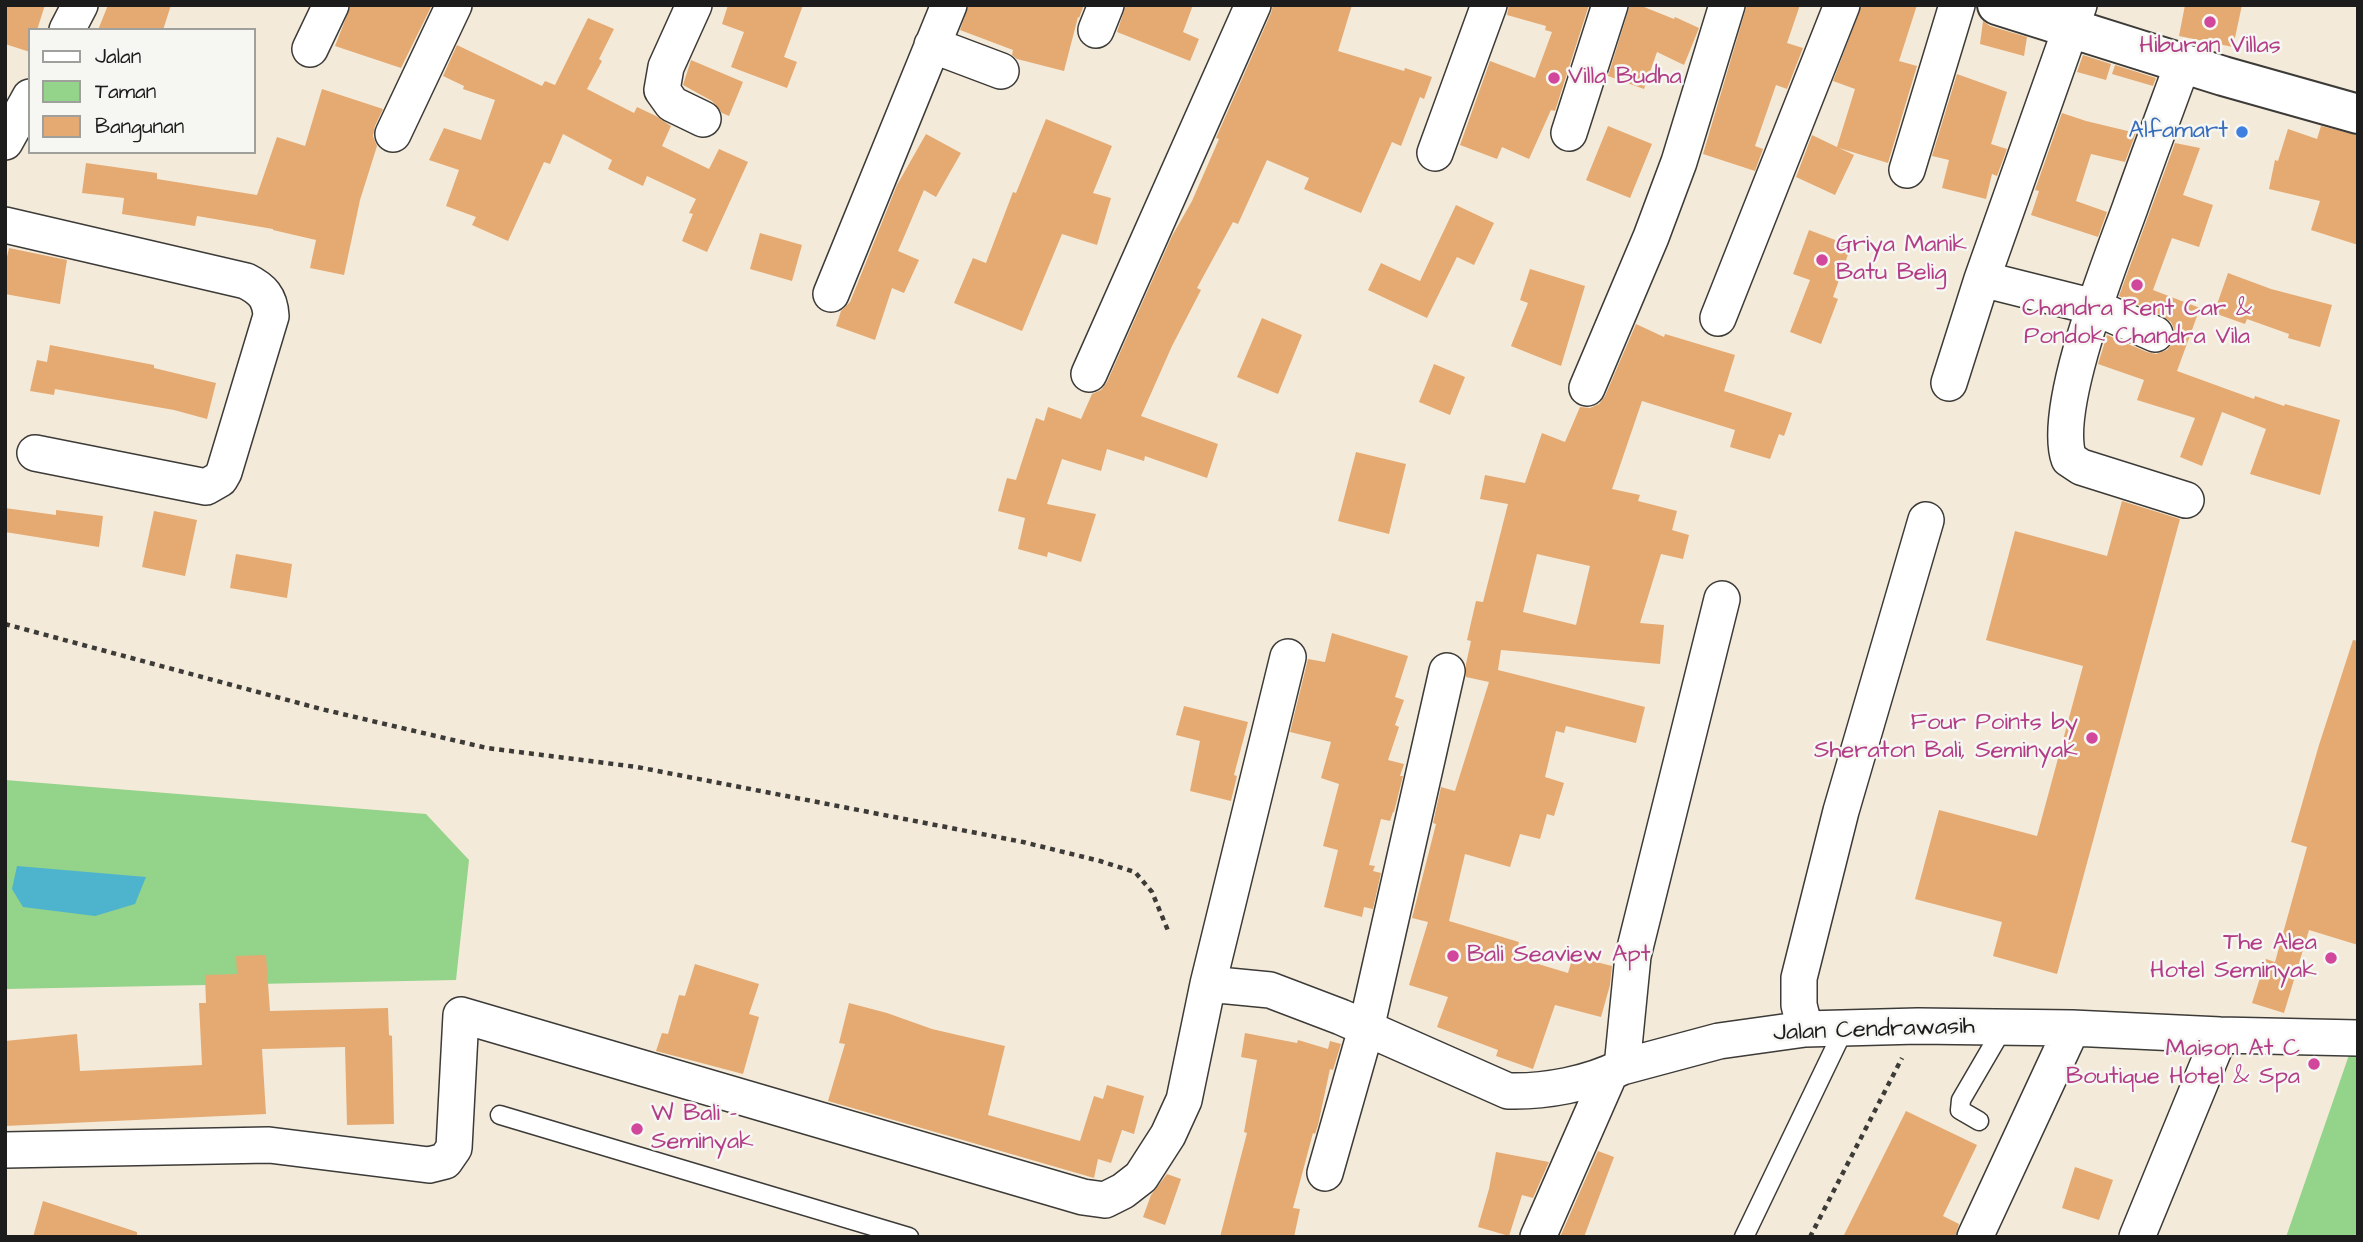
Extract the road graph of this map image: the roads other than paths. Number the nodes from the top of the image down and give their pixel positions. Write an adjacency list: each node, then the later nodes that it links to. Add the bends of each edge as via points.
1 (80, 5): 14 (street)
2 (331, 5): 16 (street)
3 (454, 5): 23 (street)
4 (694, 5): 21 (street, via 666,67 662,90 672,104)
5 (949, 5): 15 (street)
6 (1253, 5): 33 (street)
7 (1489, 5): 25 (street)
8 (1610, 5): 22 (street)
9 (1727, 5): 35 (street, via 1679,162)
10 (1842, 5): 31 (street)
11 (1957, 5): 26 (street)
12 (1997, 5): 13 (street)
13 (2076, 17): 17 (street); 28 (street)
14 (68, 28)
15 (932, 44): 18 (street); 29 (street)
16 (310, 50)
17 (2183, 63): 20 (street); 30 (street)
18 (1001, 71)
19 (28, 101): 24 (street)
20 (2358, 114)
21 (703, 119)
22 (1569, 132)
23 (393, 134)
24 (5, 142)
25 (1434, 153)
26 (1907, 170)
27 (5, 225): 36 (street, via 246,281 265,293 270,304 271,316 220,479 206,487)
28 (1982, 279): 30 (street); 34 (street)
29 (831, 294)
30 (2094, 307): 32 (street); 37 (street, via 2070,394 2069,458 2081,467)
31 (1718, 318)
32 (2155, 334)
33 (1089, 374)
34 (1949, 383)
35 (1587, 388)
36 (35, 453)
37 (2186, 500)
38 (1926, 520): 46 (street, via 1845,798 1799,978)
39 (1722, 598): 50 (street, via 1633,956)
40 (1288, 657): 42 (street)
41 (1447, 671): 45 (street)
42 (1208, 984): 45 (street, Jalan Cendrawasih, via 1270,990); 53 (street, via 1184,1100 1168,1135 1141,1177 1105,1200 461,1015 454,1147 445,1161 429,1165 269,1145)
43 (2003, 1028): 44 (street, Jalan Cendrawasih); 47 (street, Jalan Cendrawasih); 52 (lane, via 1961,1100 1961,1110)
44 (2071, 1028): 48 (street, Jalan Cendrawasih); 59 (street)
45 (1367, 1029): 50 (street, Jalan Cendrawasih, via 1508,1091 1563,1086); 54 (street)
46 (1805, 1029): 47 (street, Jalan Cendrawasih); 50 (street, Jalan Cendrawasih, via 1719,1041)
47 (1844, 1029): 58 (lane)
48 (2220, 1035): 49 (street, Jalan Cendrawasih); 60 (street)
49 (2358, 1038)
50 (1616, 1070): 57 (street)
51 (500, 1115): 55 (lane)
52 (1979, 1121)
53 (5, 1150)
54 (1325, 1173)
55 (882, 1233): 56 (lane)
56 (909, 1237)
57 (1538, 1237)
58 (1744, 1237)
59 (1975, 1237)
60 (2137, 1237)

